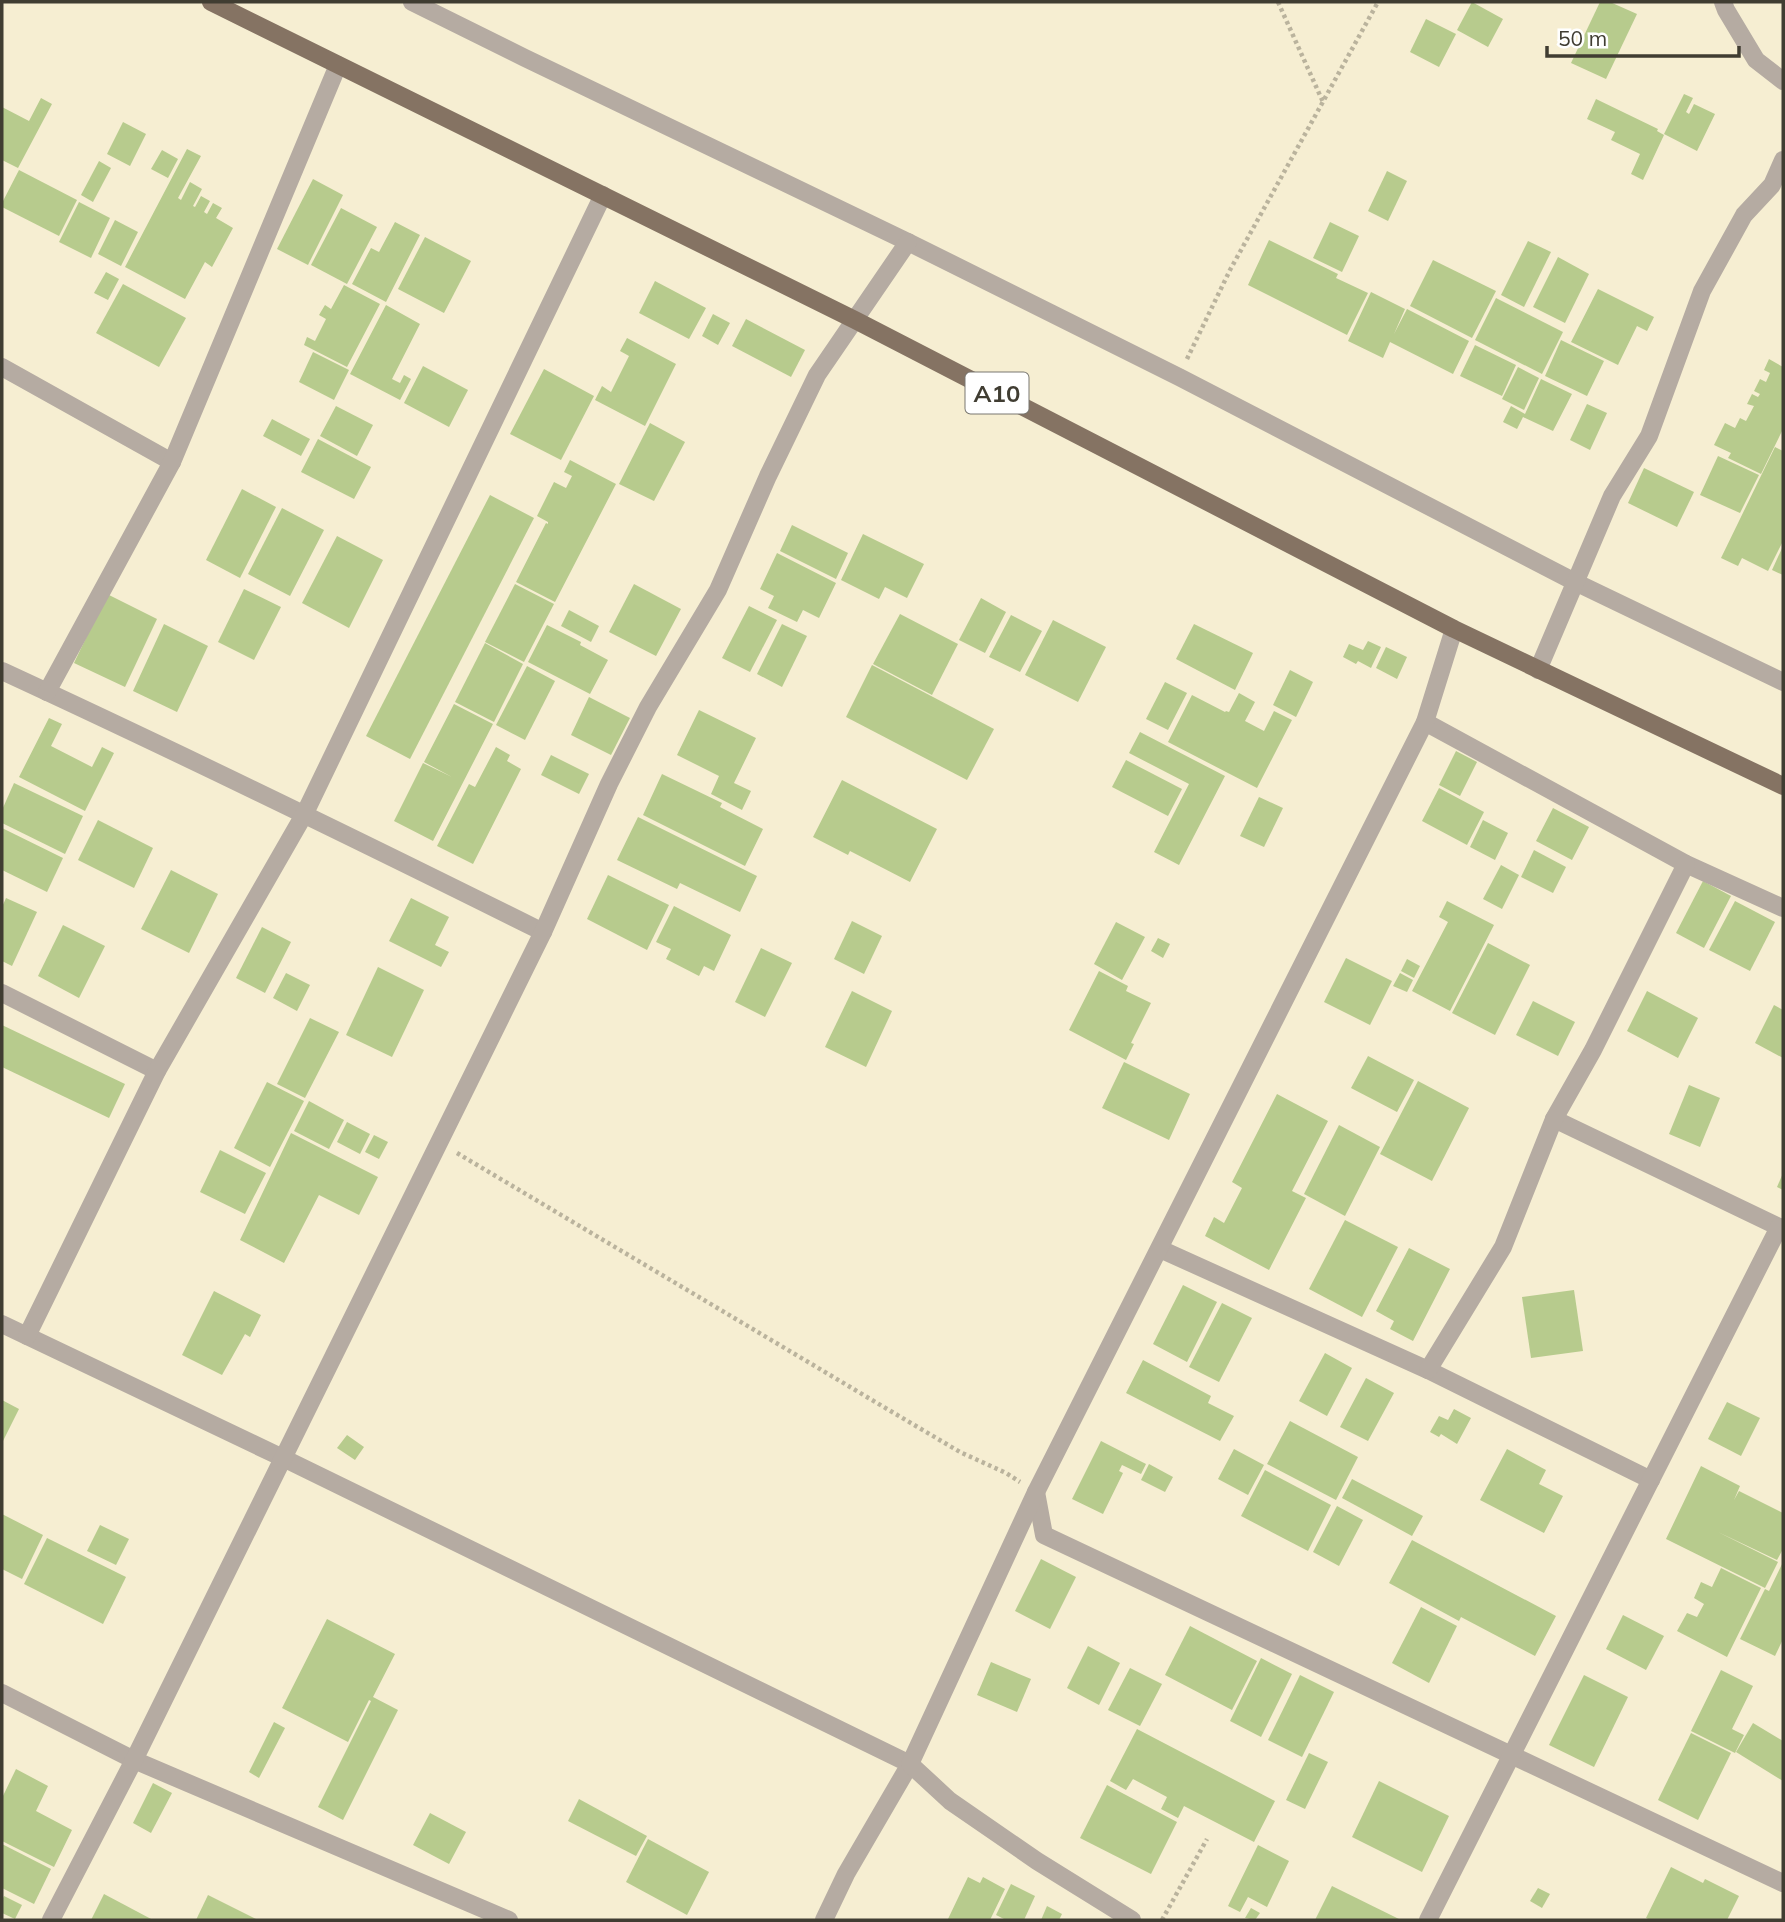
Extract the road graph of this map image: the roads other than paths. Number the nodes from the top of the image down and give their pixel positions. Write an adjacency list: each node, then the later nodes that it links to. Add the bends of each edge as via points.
1 (211, 2): 4 (main road, A10)
2 (412, 2): 8 (street)
3 (1723, 2): 5 (street, via 1756,60)
4 (338, 65): 7 (main road, A10); 11 (street)
5 (1783, 81)
6 (1783, 160): 12 (street, via 1772,185 1744,215 1702,291 1649,436 1612,496)
7 (603, 195): 9 (main road, A10); 20 (street)
8 (908, 242): 9 (street); 12 (street)
9 (855, 320): 13 (main road, A10); 23 (street, via 817,375 718,590 614,773)
10 (2, 367): 11 (street)
11 (172, 461): 17 (street)
12 (1575, 582): 14 (street); 16 (street)
13 (1454, 629): 14 (main road, A10); 18 (street)
14 (1538, 670): 19 (main road, A10)
15 (2, 671): 17 (street)
16 (1783, 682)
17 (47, 692): 20 (street)
18 (1425, 722): 21 (street); 28 (street)
19 (1783, 786)
20 (305, 814): 23 (street); 25 (street)
21 (1686, 864): 22 (street); 26 (street)
22 (1783, 908)
23 (543, 932): 32 (street)
24 (2, 993): 25 (street)
25 (157, 1071): 30 (street)
26 (1554, 1119): 27 (street); 31 (street, via 1503,1247)
27 (1781, 1228): 33 (street)
28 (1160, 1249): 31 (street); 34 (street)
29 (2, 1324): 30 (street)
30 (27, 1336): 32 (street)
31 (1428, 1370): 33 (street)
32 (283, 1458): 37 (street); 38 (street)
33 (1651, 1480): 36 (street)
34 (1036, 1492): 36 (street, via 1044,1535); 38 (street)
35 (2, 1693): 37 (street)
36 (1511, 1755): 40 (street); 45 (street)
37 (134, 1760): 41 (street); 42 (street)
38 (910, 1764): 43 (street); 44 (street, via 950,1801)
39 (1783, 1863): 40 (street)
40 (1779, 1881)
41 (51, 1920)
42 (509, 1920)
43 (824, 1920)
44 (1132, 1920)
45 (1428, 1920)

